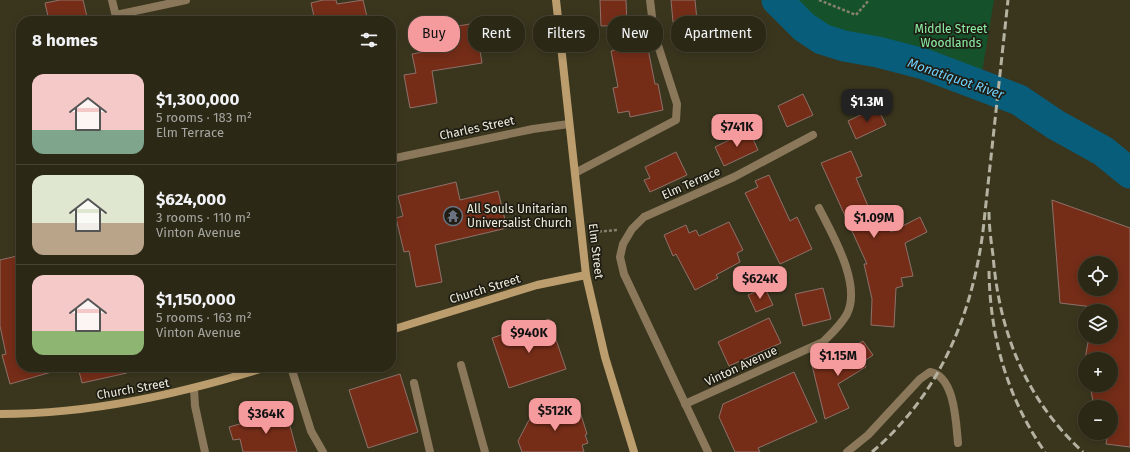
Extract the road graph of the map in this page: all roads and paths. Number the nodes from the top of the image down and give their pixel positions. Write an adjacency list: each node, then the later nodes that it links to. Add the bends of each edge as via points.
1 (112, 0): 7 (street)
2 (186, 0): 8 (street)
3 (556, 0): 9 (main road, Elm Street)
4 (650, 0): 12 (street, via 654,34 677,104 676,120)
5 (819, 0): 6 (path, via 856,15)
6 (869, 0)
7 (116, 16)
8 (124, 16)
9 (569, 124): 11 (street, Charles Street, via 533,129); 12 (main road, Elm Street)
10 (814, 135): 14 (street, Elm Terrace, via 734,177 651,214)
11 (396, 158)
12 (575, 174): 15 (main road, Elm Street)
13 (819, 208): 24 (street, Vinton Avenue, via 846,270 851,298 843,321 823,342)
14 (632, 229): 15 (path); 16 (street, Elm Terrace)
15 (581, 233): 17 (main road, Elm Street)
16 (627, 237): 24 (street, Elm Street, via 620,257 624,274)
17 (586, 275): 18 (main road, Church Street, via 537,285); 31 (main road, Elm Street, via 605,357)
18 (396, 328)
19 (461, 365): 30 (street)
20 (250, 372): 23 (main road, Church Street)
21 (293, 372): 28 (street, via 311,431)
22 (414, 383): 29 (street)
23 (194, 389): 25 (main road, Church Street, via 96,408); 27 (street)
24 (685, 404): 32 (street, Elm Street)
25 (0, 414)
26 (958, 443): 33 (street, via 956,416 947,386 943,378 930,372 920,379 868,435)
27 (205, 452)
28 (322, 452)
29 (430, 452)
30 (485, 452)
31 (634, 452)
32 (708, 452)
33 (847, 452)

